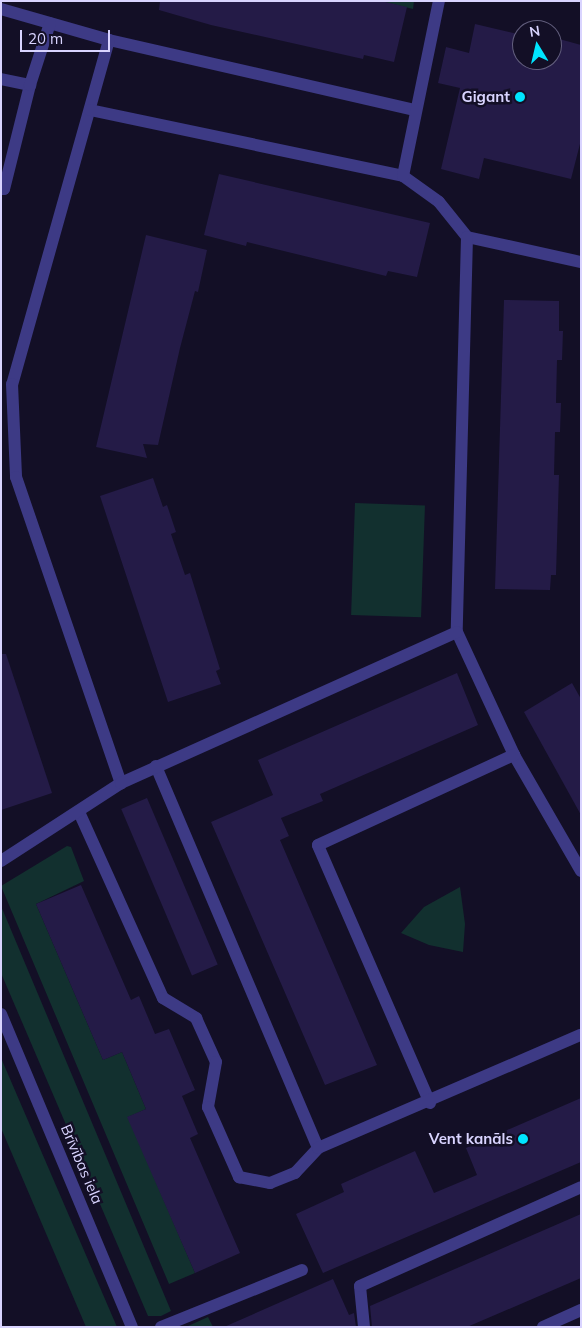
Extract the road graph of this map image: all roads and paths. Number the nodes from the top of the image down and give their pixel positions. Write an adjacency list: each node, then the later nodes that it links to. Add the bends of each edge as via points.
1 (440, 1): 8 (street)
2 (1, 9): 3 (street)
3 (50, 23): 4 (street); 6 (street)
4 (109, 40): 7 (street); 8 (street)
5 (1, 79): 6 (street)
6 (30, 85): 10 (street, via 4,189)
7 (90, 110): 9 (street); 16 (street, via 12,384 16,477)
8 (415, 110): 9 (street)
9 (403, 176): 11 (street, via 439,202)
10 (1, 189)
11 (466, 237): 12 (street); 13 (street)
12 (581, 262)
13 (457, 632): 14 (street); 15 (street)
14 (514, 755): 19 (street); 22 (street, via 318,845)
15 (156, 766): 16 (street); 23 (street)
16 (121, 783): 17 (street)
17 (79, 812): 18 (street); 23 (street, via 163,998 196,1018 216,1062 208,1107 239,1177 270,1183 295,1173)
18 (1, 861)
19 (581, 871)
20 (1, 1014): 27 (street, Brīvības iela)
21 (581, 1035): 22 (street)
22 (430, 1102): 23 (street)
23 (318, 1148)
24 (581, 1187): 29 (street, via 360,1286)
25 (302, 1270): 28 (street)
26 (581, 1310): 30 (street)
27 (132, 1327)
28 (161, 1327)
29 (364, 1327)
30 (544, 1327)

